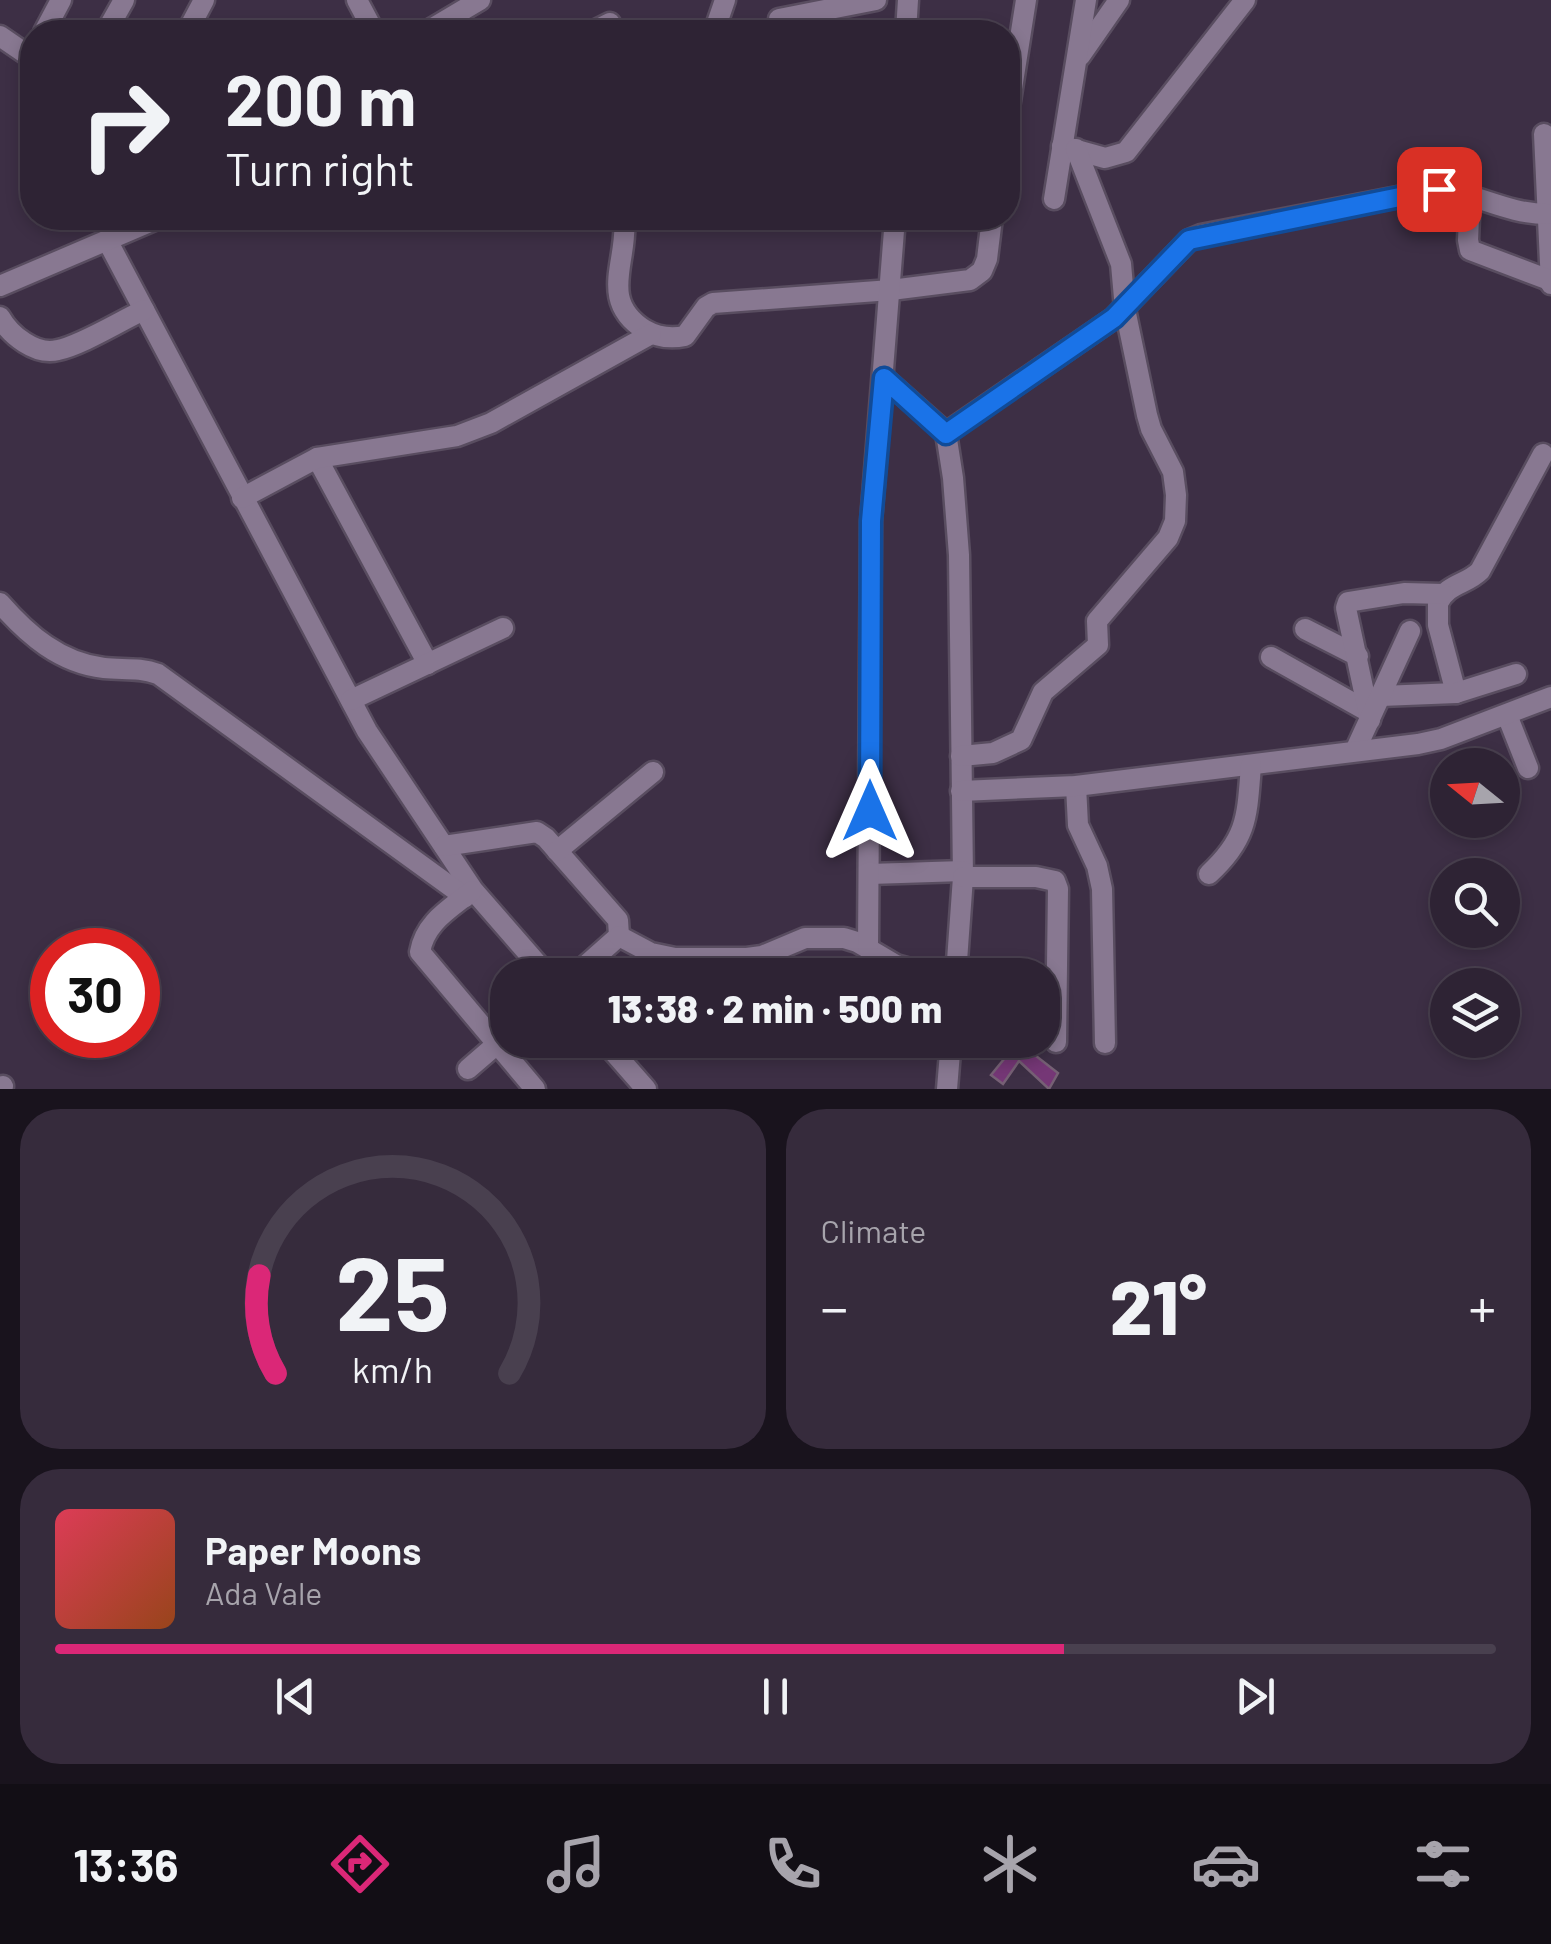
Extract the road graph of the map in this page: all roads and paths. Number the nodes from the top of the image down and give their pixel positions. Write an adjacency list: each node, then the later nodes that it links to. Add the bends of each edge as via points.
1 (480, 0): 8 (street)
2 (876, 0): 7 (street)
3 (1026, 0): 9 (street)
4 (1086, 0): 10 (street)
5 (1119, 0): 10 (street)
6 (1245, 0): 12 (street, via 1126,152 1105,158)
7 (779, 19)
8 (446, 20)
9 (1020, 33)
10 (1076, 62): 12 (street)
11 (1544, 134): 15 (street)
12 (1069, 148): 14 (street); 23 (street, via 1121,264)
13 (1470, 194): 15 (street, via 1510,211); 20 (street, via 1470,250); 23 (street, via 1439,189 1201,236 1189,240)
14 (1054, 199)
15 (1547, 214): 20 (street)
16 (623, 230): 26 (street, via 618,295 635,324)
17 (894, 230): 22 (street)
18 (991, 230): 22 (street, via 987,259 976,278)
19 (113, 231): 21 (street); 24 (street)
20 (1550, 282)
21 (0, 286)
22 (891, 290): 26 (street, via 713,303 684,336); 27 (street)
23 (1125, 308): 28 (street); 47 (street, via 1151,429 1173,472 1175,520 1160,548 1097,621 1098,645 1043,692 1020,740 993,753)
24 (144, 310): 25 (street, via 56,351 23,342); 31 (street)
25 (0, 317)
26 (651, 334): 30 (street, via 457,436)
27 (884, 378): 28 (street); 55 (street, via 871,521)
28 (946, 434): 47 (street, via 959,555)
29 (1542, 454): 32 (street, via 1480,571)
30 (317, 458): 31 (street); 39 (street)
31 (242, 498): 43 (street)
32 (1443, 594): 37 (street, via 1348,602); 41 (street, via 1436,613)
33 (0, 603): 58 (street, via 59,655 158,674)
34 (503, 628): 39 (street)
35 (1305, 629): 37 (street)
36 (1410, 631): 44 (street)
37 (1358, 656): 44 (street)
38 (1272, 657): 44 (street)
39 (428, 664): 43 (street)
40 (1516, 674): 41 (street)
41 (1456, 693): 44 (street)
42 (1551, 697): 45 (street)
43 (350, 700): 53 (street)
44 (1373, 709): 46 (street)
45 (1506, 715): 46 (street, via 1441,739); 49 (street)
46 (1355, 751): 48 (street)
47 (961, 756): 52 (street)
48 (1251, 766): 51 (street); 57 (street, via 1247,820)
49 (1528, 768)
50 (653, 772): 54 (street)
51 (1076, 786): 52 (street); 67 (street, via 1078,825 1102,889)
52 (962, 791): 56 (street)
53 (444, 846): 54 (street, via 528,832); 58 (street)
54 (557, 851): 59 (street, via 618,920)
55 (870, 874): 56 (street); 60 (street)
56 (963, 874): 64 (street); 65 (street, via 1055,881)
57 (1208, 874)
58 (469, 893): 61 (street); 66 (street, via 432,922 420,952)
59 (618, 936): 60 (street, via 674,958 762,956 824,936); 62 (street)
60 (868, 947): 63 (street)
61 (531, 958)
62 (594, 958)
63 (885, 958)
64 (957, 958)
65 (1057, 958)
66 (490, 1026)
67 (1105, 1043)
68 (490, 1050): 72 (street)
69 (515, 1058): 73 (street)
70 (619, 1058): 74 (street)
71 (950, 1058): 75 (street)
72 (468, 1069)
73 (535, 1089)
74 (646, 1089)
75 (947, 1089)

